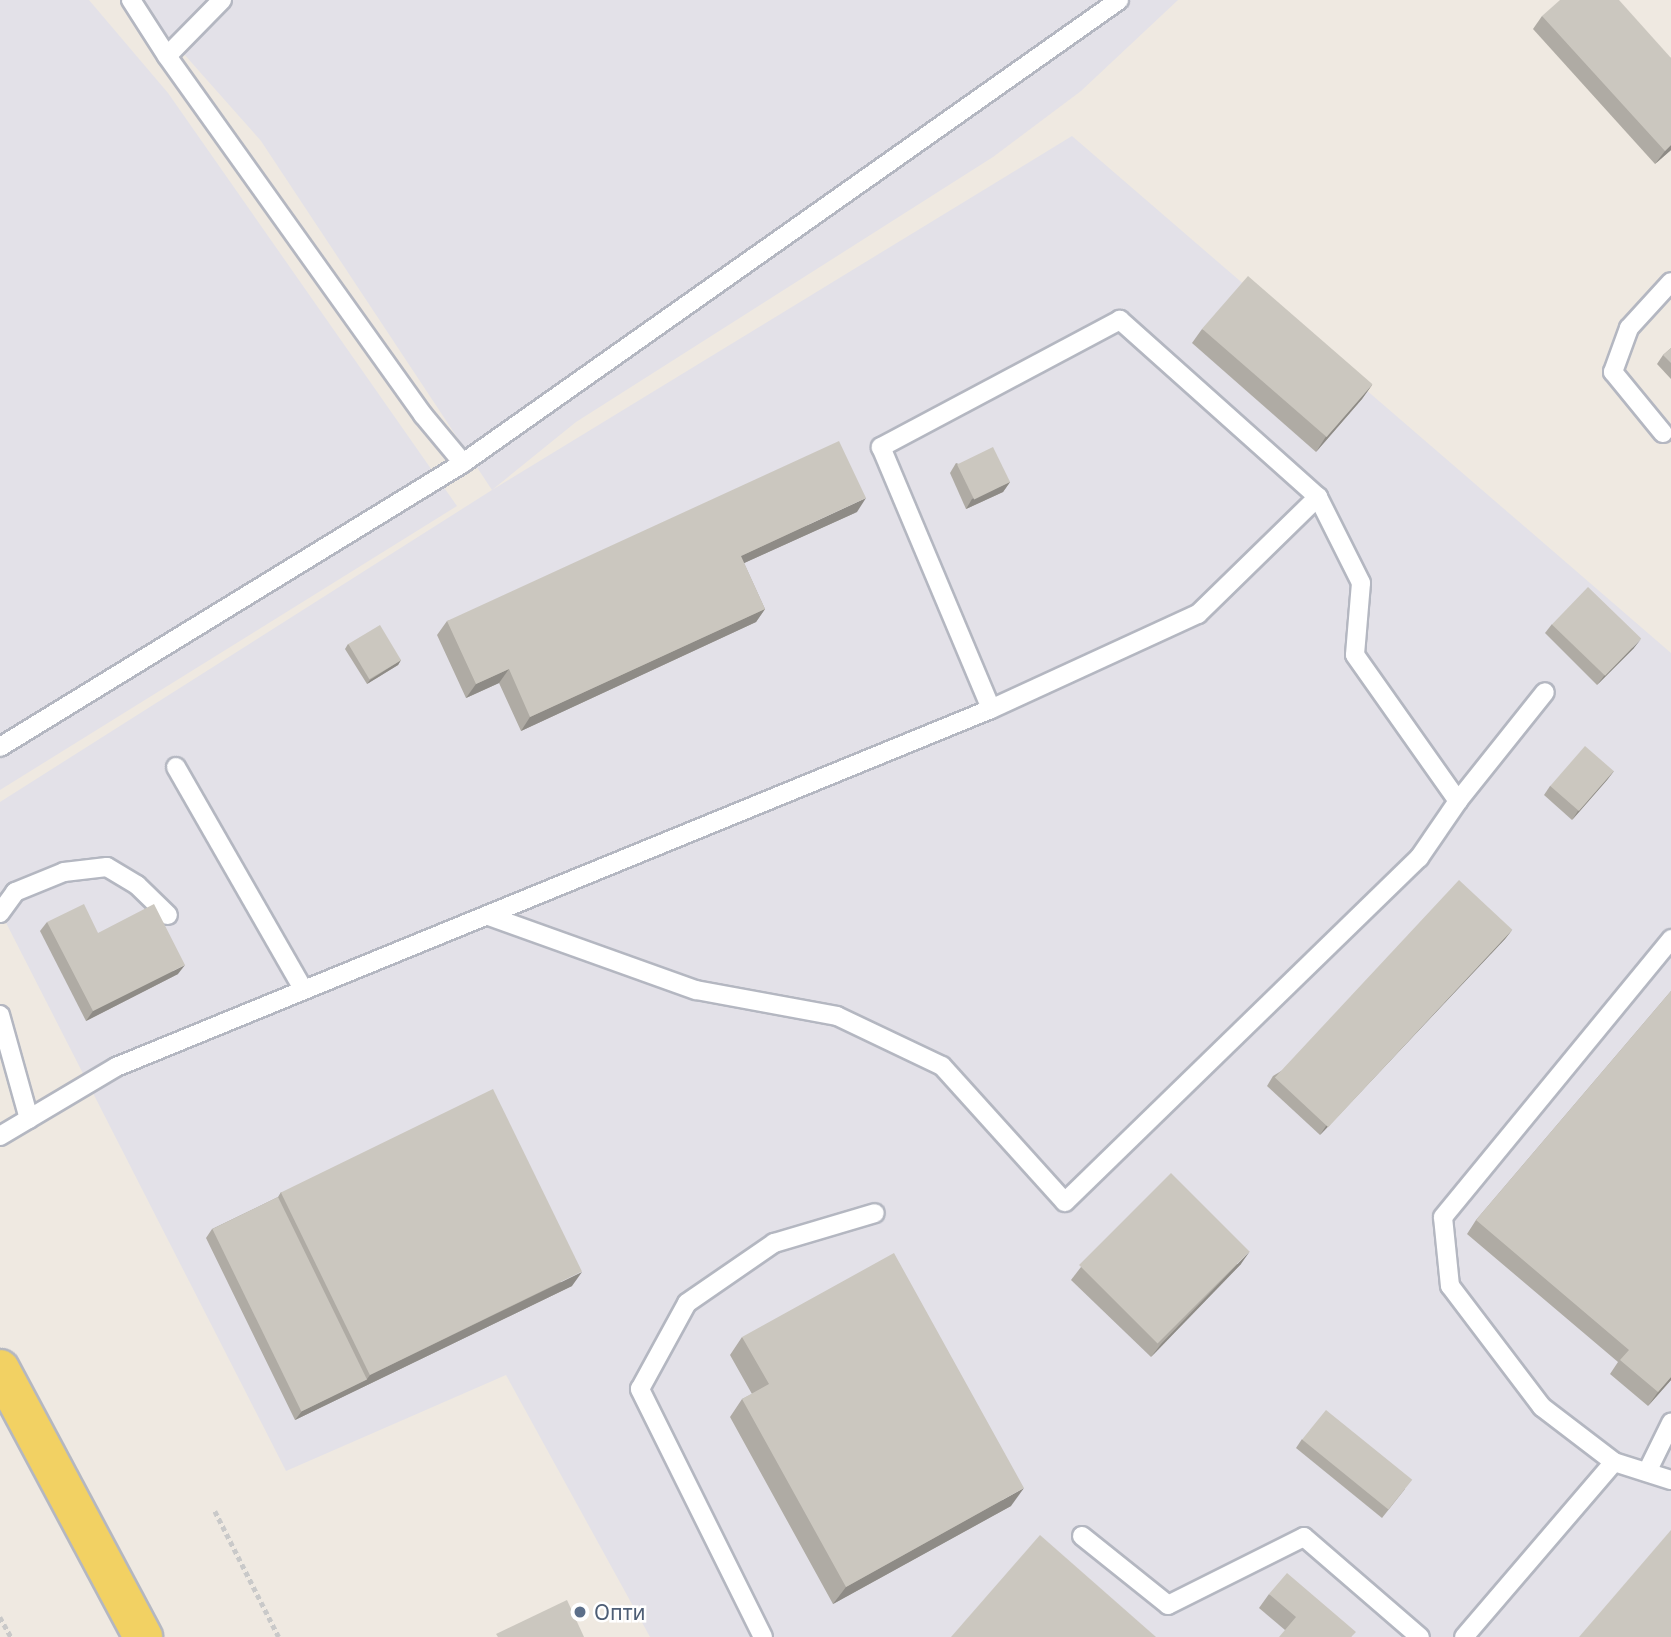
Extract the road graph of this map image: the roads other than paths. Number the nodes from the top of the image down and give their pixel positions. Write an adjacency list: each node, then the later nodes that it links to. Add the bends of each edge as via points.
1 (131, 0): 4 (lane)
2 (222, 0): 4 (lane)
3 (1119, 0): 7 (lane)
4 (167, 56): 7 (lane, via 423,415)
5 (1671, 282): 6 (lane, via 1629,328 1613,372)
6 (1663, 433)
7 (463, 463): 11 (lane)
8 (1318, 497): 10 (lane, via 1198,614); 10 (lane, via 1120,320 881,447); 13 (lane, via 1361,583 1355,655)
9 (1545, 692): 13 (lane)
10 (991, 709): 16 (lane)
11 (0, 747)
12 (176, 767): 18 (lane)
13 (1458, 801): 16 (lane, via 1419,858 1065,1202 942,1066 837,1016 695,990)
14 (0, 913): 15 (lane, via 15,892 64,872 107,866 137,885)
15 (168, 915)
16 (489, 916): 18 (lane)
17 (1671, 939): 25 (lane, via 1443,1217 1450,1286 1542,1407)
18 (303, 989): 20 (lane, via 116,1067)
19 (0, 1015): 20 (lane)
20 (29, 1119): 21 (lane)
21 (0, 1136)
22 (876, 1213): 30 (lane, via 774,1243 687,1303 640,1389)
23 (0, 1368): 29 (main road)
24 (1671, 1423): 26 (lane)
25 (1614, 1462): 26 (lane); 32 (lane)
26 (1647, 1472): 27 (lane)
27 (1671, 1480)
28 (1082, 1536): 31 (lane, via 1168,1605 1304,1537)
29 (143, 1637)
30 (763, 1637)
31 (1420, 1637)
32 (1464, 1637)

